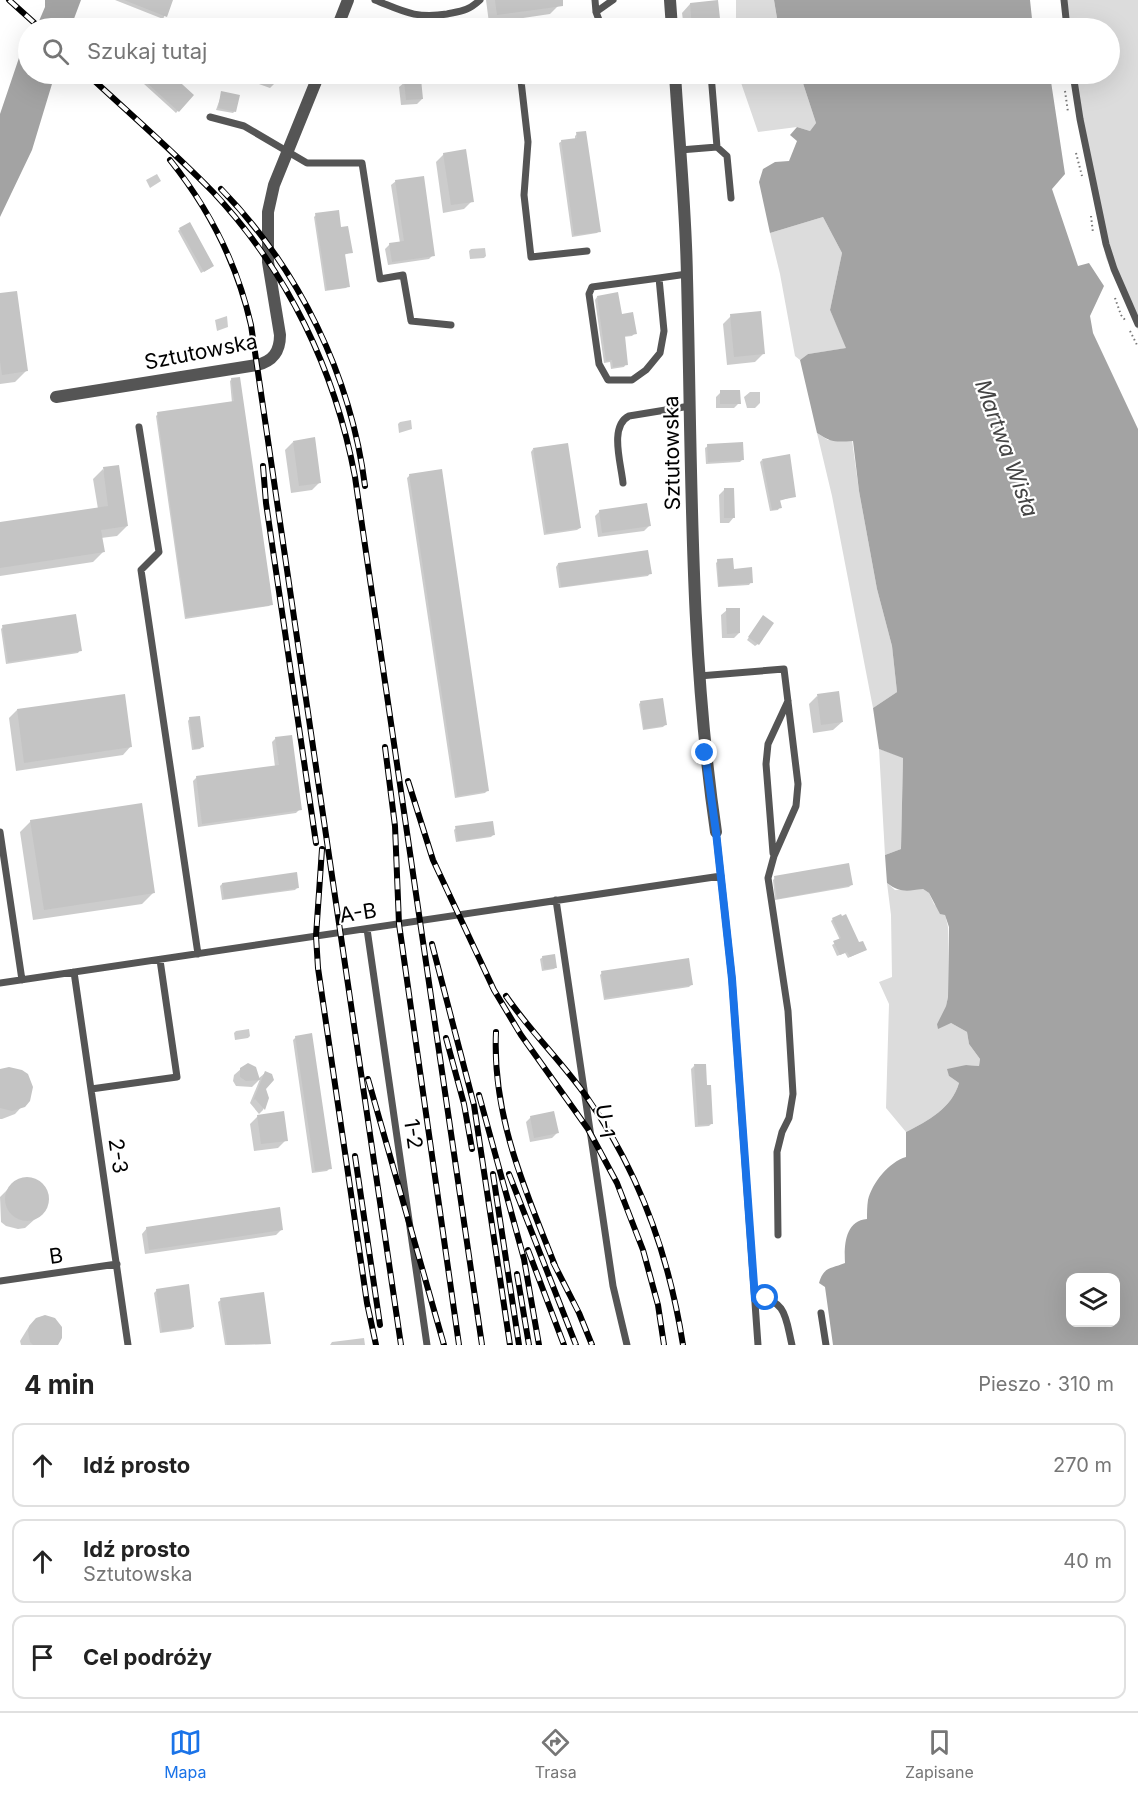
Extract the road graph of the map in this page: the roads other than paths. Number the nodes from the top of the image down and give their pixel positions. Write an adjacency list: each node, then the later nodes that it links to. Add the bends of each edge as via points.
1 (348, 0): 9 (street)
2 (375, 0): 3 (lane, via 428,17 469,10)
3 (480, 0)
4 (595, 0): 8 (lane)
5 (613, 0): 8 (lane)
6 (670, 0): 11 (street)
7 (1064, 0): 12 (lane)
8 (596, 12): 10 (lane)
9 (341, 18)
10 (598, 18)
11 (671, 18)
12 (1066, 18)
13 (315, 84): 21 (street, Sztutowska)
14 (521, 84): 23 (lane, via 528,141 524,195 531,257)
15 (676, 84): 20 (street, Sztutowska)
16 (712, 84): 19 (lane)
17 (1075, 84): 26 (lane, via 1106,244)
18 (210, 117): 21 (lane, via 244,126)
19 (717, 147): 20 (lane); 22 (lane, via 727,156)
20 (680, 150): 24 (street, Sztutowska)
21 (288, 153): 27 (lane, via 307,163 362,163 380,279 403,275 411,321); 28 (street, Sztutowska, via 268,212 268,262 280,335 275,356 257,365)
22 (731, 198)
23 (587, 251)
24 (687, 274): 25 (lane); 29 (street, Sztutowska)
25 (659, 278): 25 (lane, via 664,330 660,353 632,380 608,380 599,364 589,294 592,287)
26 (1138, 324)
27 (451, 325)
28 (56, 397)
29 (690, 406): 31 (lane, via 622,419 617,432); 32 (street, Sztutowska)
30 (139, 427): 40 (lane, via 159,552 141,570)
31 (623, 483)
32 (699, 676): 33 (lane, via 784,669); 35 (street, Sztutowska)
33 (788, 701): 36 (lane, via 768,744 766,764); 36 (lane, via 798,784 796,806)
34 (0, 832): 43 (lane)
35 (716, 832): 37 (lane)
36 (774, 856): 46 (lane, via 768,878 788,1011 793,1095 777,1152)
37 (721, 876): 38 (lane, A-B); 49 (lane)
38 (556, 900): 39 (lane, A-B); 53 (lane, U-1, via 613,1286)
39 (367, 929): 40 (lane, A-B); 52 (lane, 1-2)
40 (198, 954): 41 (lane, A-B)
41 (160, 960): 42 (lane, A-B); 45 (lane, via 177,1077)
42 (74, 972): 43 (lane, A-B); 45 (lane, 2-3)
43 (22, 980): 44 (lane, A-B)
44 (0, 984)
45 (91, 1089): 47 (lane, 2-3)
46 (778, 1235)
47 (117, 1264): 48 (lane, B); 51 (lane, 2-3)
48 (0, 1281)
49 (755, 1299): 54 (lane); 55 (lane, via 766,1298 784,1311)
50 (821, 1313): 56 (lane)
51 (128, 1345)
52 (427, 1345)
53 (627, 1345)
54 (758, 1345)
55 (792, 1345)
56 (826, 1345)

